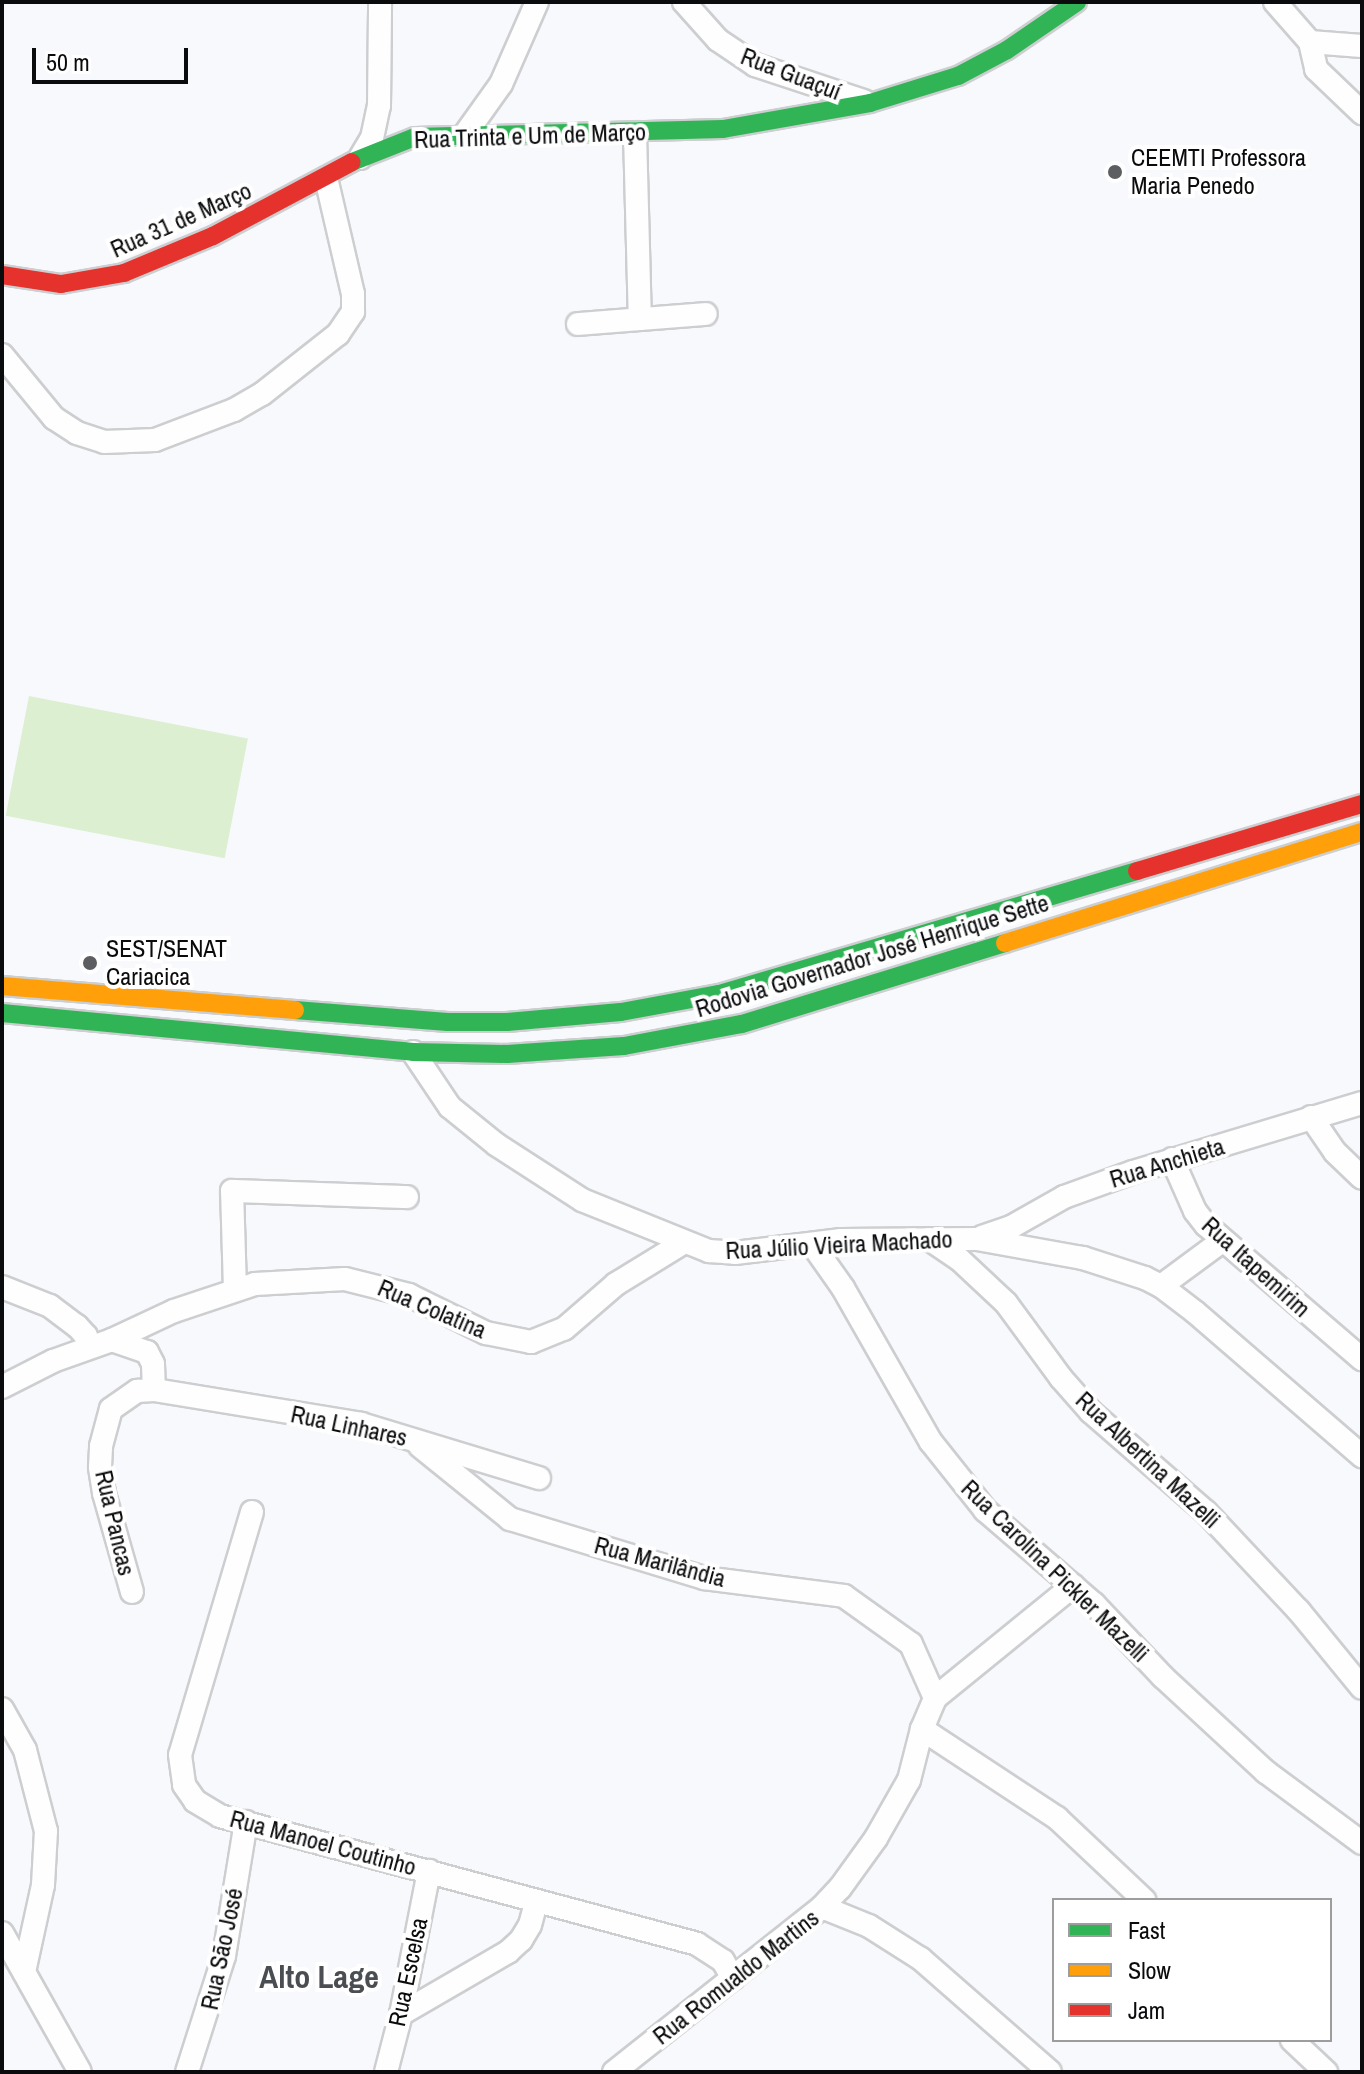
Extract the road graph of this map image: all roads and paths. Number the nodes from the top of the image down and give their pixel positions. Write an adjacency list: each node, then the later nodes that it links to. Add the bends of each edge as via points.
1 (380, 2): 12 (street, via 379,106 372,138)
2 (537, 2): 10 (street, via 501,84)
3 (684, 2): 8 (street, Rua Guaçuí, via 718,40 755,65)
4 (1077, 2): 8 (main road, Rua Trinta e Um de Março, via 958,76)
5 (1275, 2): 6 (street)
6 (1310, 42): 7 (street); 9 (street, via 1316,69)
7 (1362, 46)
8 (870, 103): 11 (main road, Rua Trinta e Um de Março, via 747,127)
9 (1362, 113)
10 (466, 133): 11 (main road, Rua Trinta e Um de Março); 12 (main road, Rua Trinta e Um de Março, via 402,139)
11 (635, 133): 16 (street)
12 (359, 159): 13 (main road, Rua Trinta e Um de Março)
13 (326, 178): 14 (main road, Rua 31 de Março, via 213,236 124,273 61,284); 18 (street, via 353,312 346,326 262,394 209,422 143,441 104,442 77,433 45,408)
14 (2, 275)
15 (706, 314): 16 (street)
16 (640, 319): 17 (street)
17 (578, 324)
18 (2, 355)
19 (1362, 804): 21 (main road, Rodovia Governador José Henrique Sette, via 719,994 621,1012 448,1022)
20 (1362, 832): 23 (main road, Rodovia Governador José Henrique Sette, via 742,1024 567,1052)
21 (2, 986)
22 (2, 1013): 23 (main road, Rodovia Governador José Henrique Sette)
23 (413, 1052): 32 (street, Rua Júlio Vieira Machado, via 450,1107 497,1145 582,1200)
24 (1362, 1103): 25 (street, Rua Anchieta)
25 (1311, 1117): 26 (street, Rua Anchieta); 27 (street, via 1335,1152)
26 (1172, 1159): 30 (street, Rua Anchieta, via 1064,1197); 31 (street, Rua Itapemirim, via 1195,1211)
27 (1362, 1178)
28 (407, 1197): 36 (street, via 232,1191)
29 (929, 1239): 30 (street, Rua Júlio Vieira Machado); 33 (street, Rua Júlio Vieira Machado); 48 (street, Rua Albertina Mazelli, via 1006,1303 1091,1412 1206,1512)
30 (977, 1239): 34 (street, Rua Júlio Vieira Machado, via 1083,1258)
31 (1222, 1241): 34 (street); 39 (street, Rua Itapemirim)
32 (683, 1243): 33 (street, Rua Júlio Vieira Machado, via 735,1253); 36 (street, Rua Colatina, via 616,1284 564,1329 531,1342 486,1333 409,1295 369,1283 345,1279)
33 (812, 1244): 46 (street, Rua Carolina Pickler Mazelli, via 938,1453 985,1510)
34 (1161, 1286): 43 (street, Rua Júlio Vieira Machado)
35 (2, 1287): 38 (street, via 50,1306 77,1326)
36 (235, 1290): 37 (street, Rua Colatina)
37 (112, 1340): 38 (street, Rua Colatina); 41 (street, via 147,1352)
38 (89, 1348): 40 (street, Rua Colatina)
39 (1362, 1359)
40 (2, 1387)
41 (154, 1390): 42 (street, Rua Linhares, via 361,1424); 47 (street, Rua Pancas, via 126,1396 111,1409 101,1446 104,1493)
42 (413, 1440): 44 (street, Rua Linhares); 49 (street, Rua Marilândia, via 510,1519 704,1578 844,1596 911,1644)
43 (1362, 1456)
44 (539, 1478)
45 (252, 1512): 52 (street, Rua Manoel Coutinho, via 180,1767 195,1801 220,1816)
46 (1073, 1586): 49 (street); 53 (street, Rua Carolina Pickler Mazelli, via 1266,1772)
47 (132, 1592)
48 (1362, 1688)
49 (935, 1698): 51 (street)
50 (2, 1709): 59 (street, via 25,1750 46,1831 43,1885)
51 (922, 1729): 55 (street, via 1057,1818); 57 (street, via 909,1780 894,1808 857,1868)
52 (246, 1822): 54 (street, Rua Manoel Coutinho); 64 (street, Rua São José, via 222,1967)
53 (1362, 1843)
54 (429, 1871): 56 (street, Rua Manoel Coutinho); 61 (street, Rua Escelsa)
55 (1142, 1898)
56 (536, 1903): 60 (street, Rua Manoel Coutinho, via 697,1944 723,1961); 61 (street, via 530,1925 508,1952)
57 (822, 1907): 60 (street, Rua Romualdo Martins); 67 (street, Rua Romualdo Martins, via 869,1926 921,1959)
58 (2, 1933): 59 (street)
59 (24, 1972): 63 (street)
60 (733, 1978): 66 (street, Rua Romualdo Martins)
61 (401, 2014): 65 (street, Rua Escelsa)
62 (1294, 2042): 68 (street)
63 (80, 2072)
64 (187, 2072)
65 (386, 2072)
66 (614, 2072)
67 (1050, 2072)
68 (1326, 2072)

